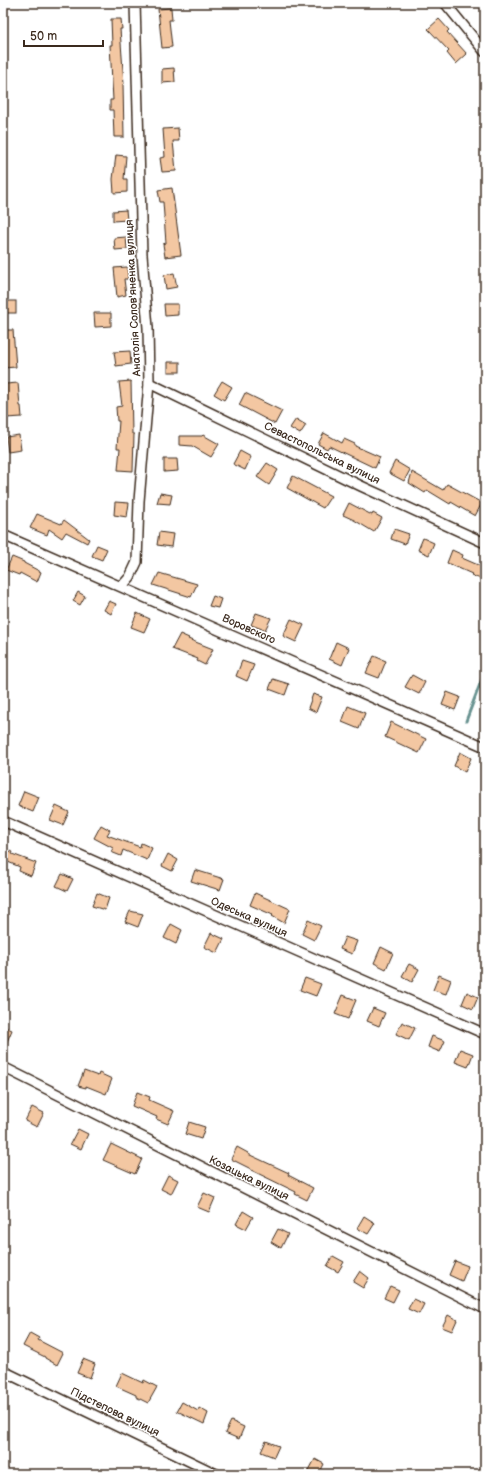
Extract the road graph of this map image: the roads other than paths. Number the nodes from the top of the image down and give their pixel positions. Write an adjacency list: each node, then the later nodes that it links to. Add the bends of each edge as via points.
1 (135, 3): 4 (street, Анатолія Солов'яненка вулиця, via 142,255 148,328)
2 (445, 3): 3 (street)
3 (485, 52)
4 (149, 383): 6 (street, Севастопольська вулиця); 7 (street, Анатолія Солов'яненка вулиця, via 139,501 137,562 130,578)
5 (3, 535): 7 (street, Воровского)
6 (485, 543)
7 (122, 586): 8 (street, Воровского)
8 (485, 747)
9 (3, 821): 10 (street, Одеська вулиця)
10 (485, 1034)
11 (3, 1067): 12 (street, Козацька вулиця)
12 (485, 1309)
13 (3, 1371): 14 (street, Підстепова вулиця)
14 (216, 1474)

